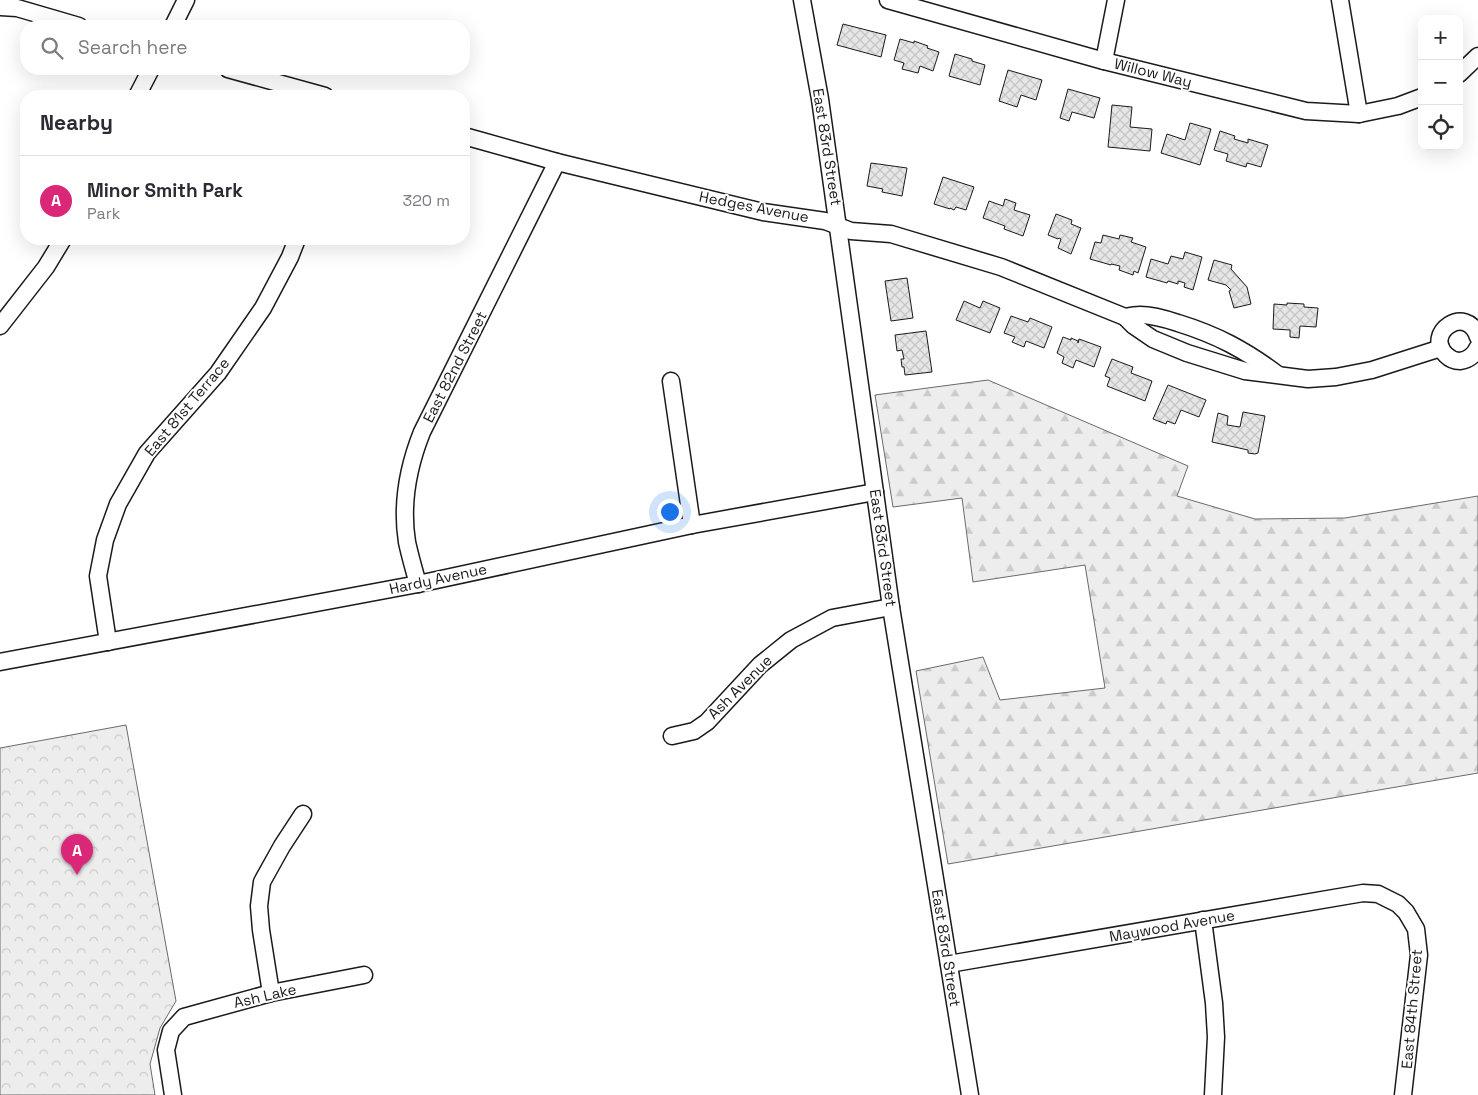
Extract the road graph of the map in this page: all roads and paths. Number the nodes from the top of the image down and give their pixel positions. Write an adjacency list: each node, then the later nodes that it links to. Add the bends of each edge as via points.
1 (186, 0): 8 (street)
2 (802, 0): 20 (street, East 83rd Street)
3 (888, 0): 10 (street, Willow Way)
4 (1116, 0): 10 (street)
5 (1340, 0): 17 (street)
6 (0, 7): 7 (street, via 17,8)
7 (58, 20)
8 (176, 20)
9 (1478, 56): 11 (street)
10 (1104, 61): 17 (street, Willow Way, via 1306,111)
11 (1463, 70)
12 (148, 75): 14 (street)
13 (250, 75): 15 (street)
14 (140, 90)
15 (303, 90)
16 (1418, 98): 17 (street, Willow Way)
17 (1359, 114)
18 (470, 138): 19 (street, Hedges Avenue)
19 (557, 162): 20 (street, Hedges Avenue, via 764,212); 32 (street, East 82nd Street, via 413,455 406,486 405,517)
20 (839, 226): 23 (street, Hedges Avenue, via 852,231 891,234 1001,267); 30 (street, East 83rd Street)
21 (59, 245): 24 (street)
22 (295, 245): 34 (street, East 81st Terrace, via 263,308 218,373 147,453 118,504 105,540 98,576)
23 (1125, 317): 28 (street, via 1153,339 1187,354 1245,371); 28 (street, via 1160,317 1191,327 1226,341)
24 (0, 326)
25 (1478, 336): 27 (street, via 1469,324 1449,324 1441,335)
26 (1478, 347): 27 (street, via 1472,356 1460,361 1448,357)
27 (1441, 348): 28 (street, via 1372,370 1336,377 1308,379)
28 (1277, 374)
29 (671, 381): 31 (street)
30 (875, 492): 31 (street, Hardy Avenue); 33 (street, East 83rd Street)
31 (692, 525): 32 (street, Hardy Avenue)
32 (418, 584): 34 (street, Hardy Avenue)
33 (891, 608): 36 (street, Ash Avenue, via 832,618 792,640 760,665 706,722 694,731); 40 (street, East 83rd Street)
34 (108, 642): 35 (street, Hardy Avenue)
35 (0, 662)
36 (672, 736)
37 (303, 814): 42 (street, via 262,882 260,930)
38 (1394, 901): 39 (street, Maywood Avenue, via 1378,894 1363,893); 46 (street, East 84th Street, via 1406,912 1416,929 1419,955)
39 (1203, 920): 40 (street, Maywood Avenue); 45 (street, via 1216,1036)
40 (950, 964): 44 (street, East 83rd Street)
41 (364, 975): 42 (street, Ash Lake)
42 (271, 993): 43 (street, Ash Lake, via 184,1017 171,1031 166,1050)
43 (173, 1095)
44 (970, 1095)
45 (1213, 1095)
46 (1403, 1095)

